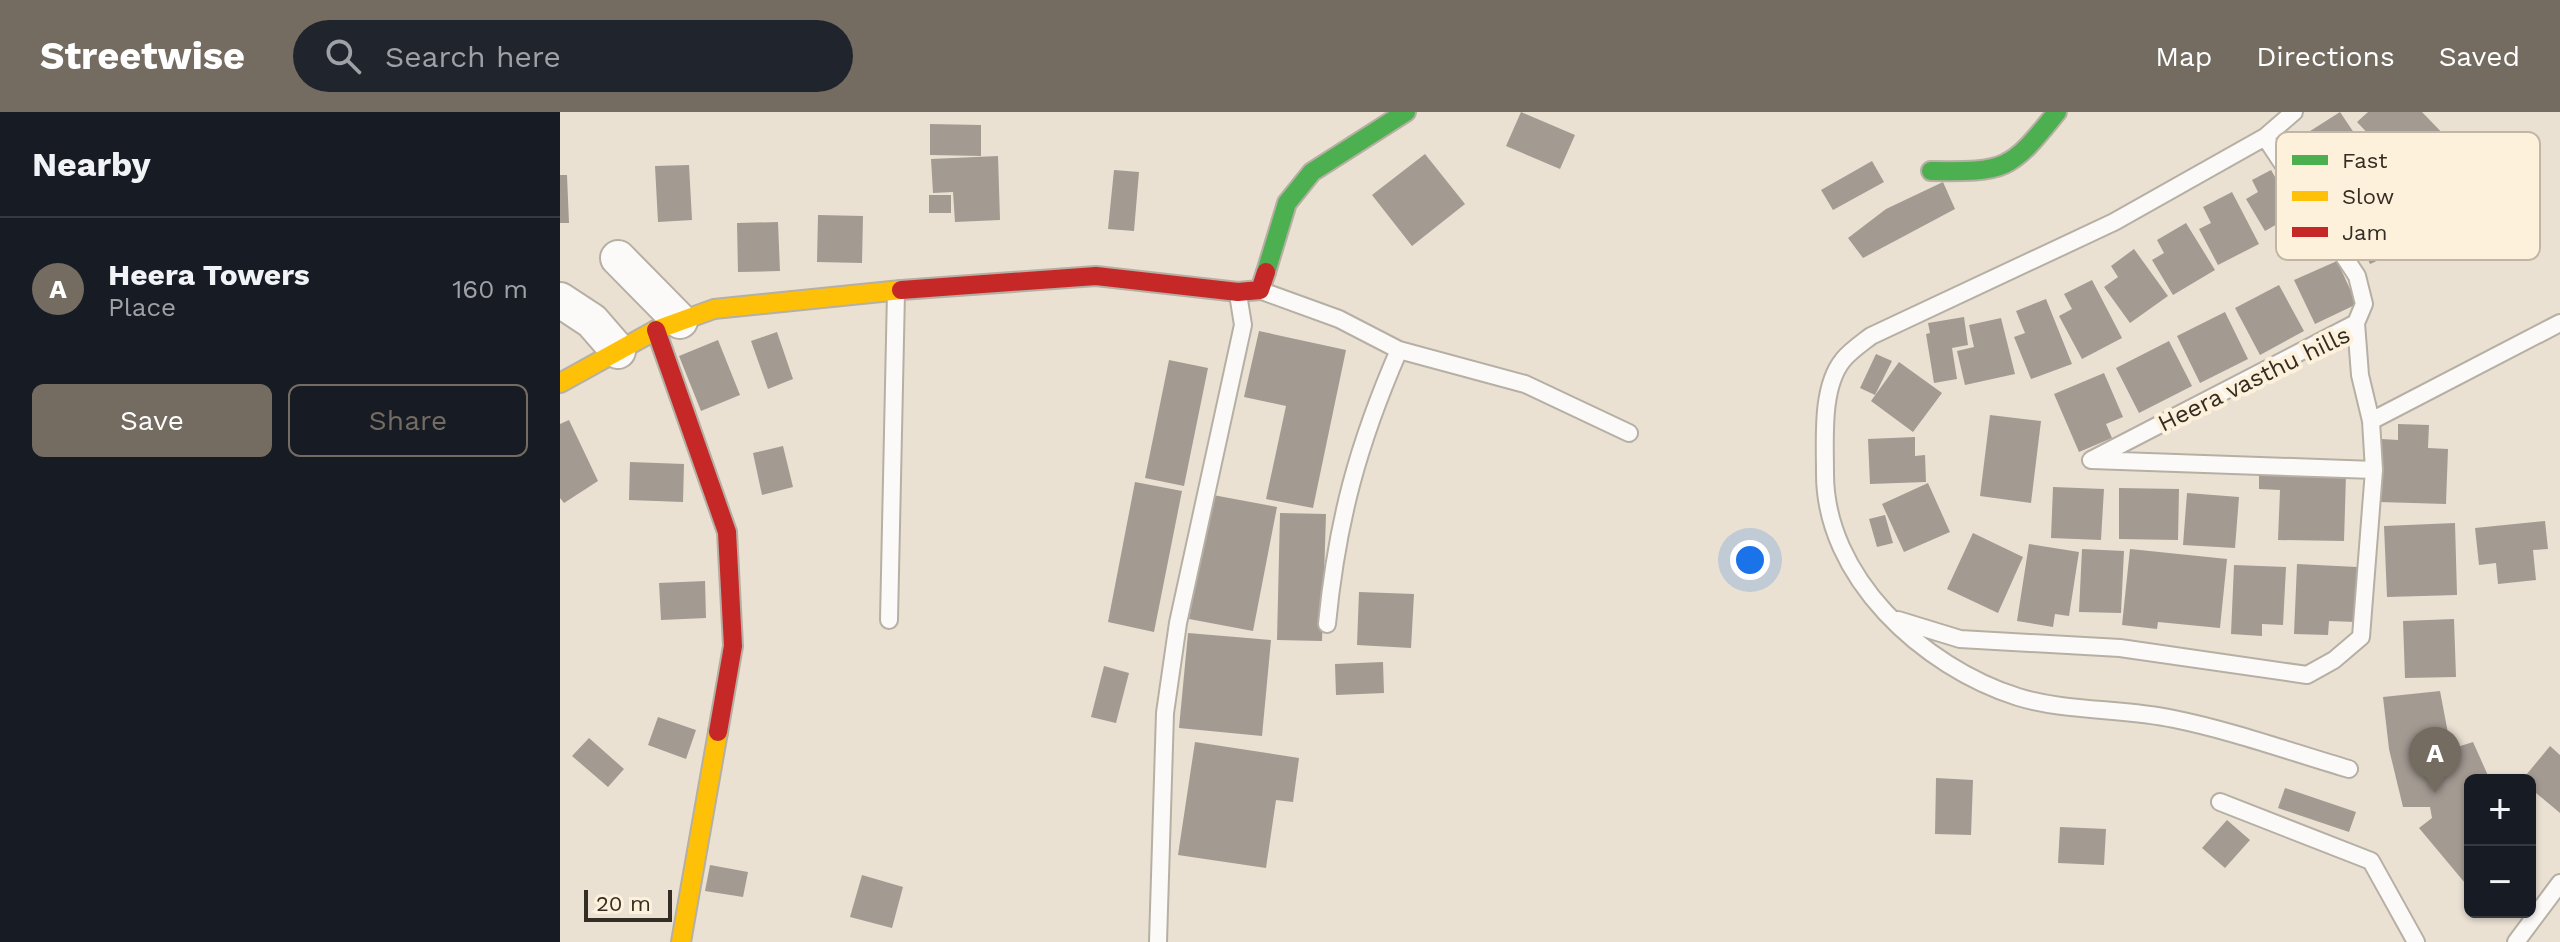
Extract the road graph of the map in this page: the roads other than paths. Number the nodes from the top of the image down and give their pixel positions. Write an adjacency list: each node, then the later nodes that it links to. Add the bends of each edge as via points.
1 (1406, 112): 10 (street, via 1312,172 1287,203)
2 (2057, 112): 6 (street, via 2011,167 1994,172)
3 (2294, 112): 4 (lane)
4 (2265, 137): 5 (lane); 22 (lane, via 2114,222 1871,336 1842,361 1825,407 1825,491 1846,559)
5 (2276, 154)
6 (1931, 171)
7 (618, 258): 15 (street)
8 (2346, 260): 13 (lane, via 2364,304)
9 (896, 290): 11 (street, via 1096,276); 15 (street, via 714,309); 23 (lane)
10 (1260, 290): 11 (street); 16 (lane, via 1339,319)
11 (1238, 292): 29 (lane, via 1243,325 1178,623 1165,713)
12 (560, 300): 17 (street, via 592,321)
13 (2356, 323): 19 (lane, Heera vasthu hills); 21 (lane, Heera vasthu hills, via 2091,460)
14 (2560, 323): 19 (lane)
15 (668, 326): 17 (street); 28 (street, via 727,532 733,646)
16 (1399, 350): 20 (lane, via 1525,384); 24 (lane, via 1366,425 1343,508)
17 (618, 351): 18 (street)
18 (560, 383)
19 (2371, 421): 21 (lane, Heera vasthu hills)
20 (1629, 433)
21 (2374, 470): 22 (lane, Heera vasthu hills, via 2361,637 2307,675 2120,648 1960,639)
22 (1889, 617): 25 (lane, via 1974,679 2020,698 2174,719)
23 (889, 620)
24 (1327, 624)
25 (2349, 769)
26 (2220, 802): 30 (lane, via 2371,861)
27 (2560, 883): 31 (lane)
28 (681, 942)
29 (1158, 942)
30 (2416, 942)
31 (2516, 942)

